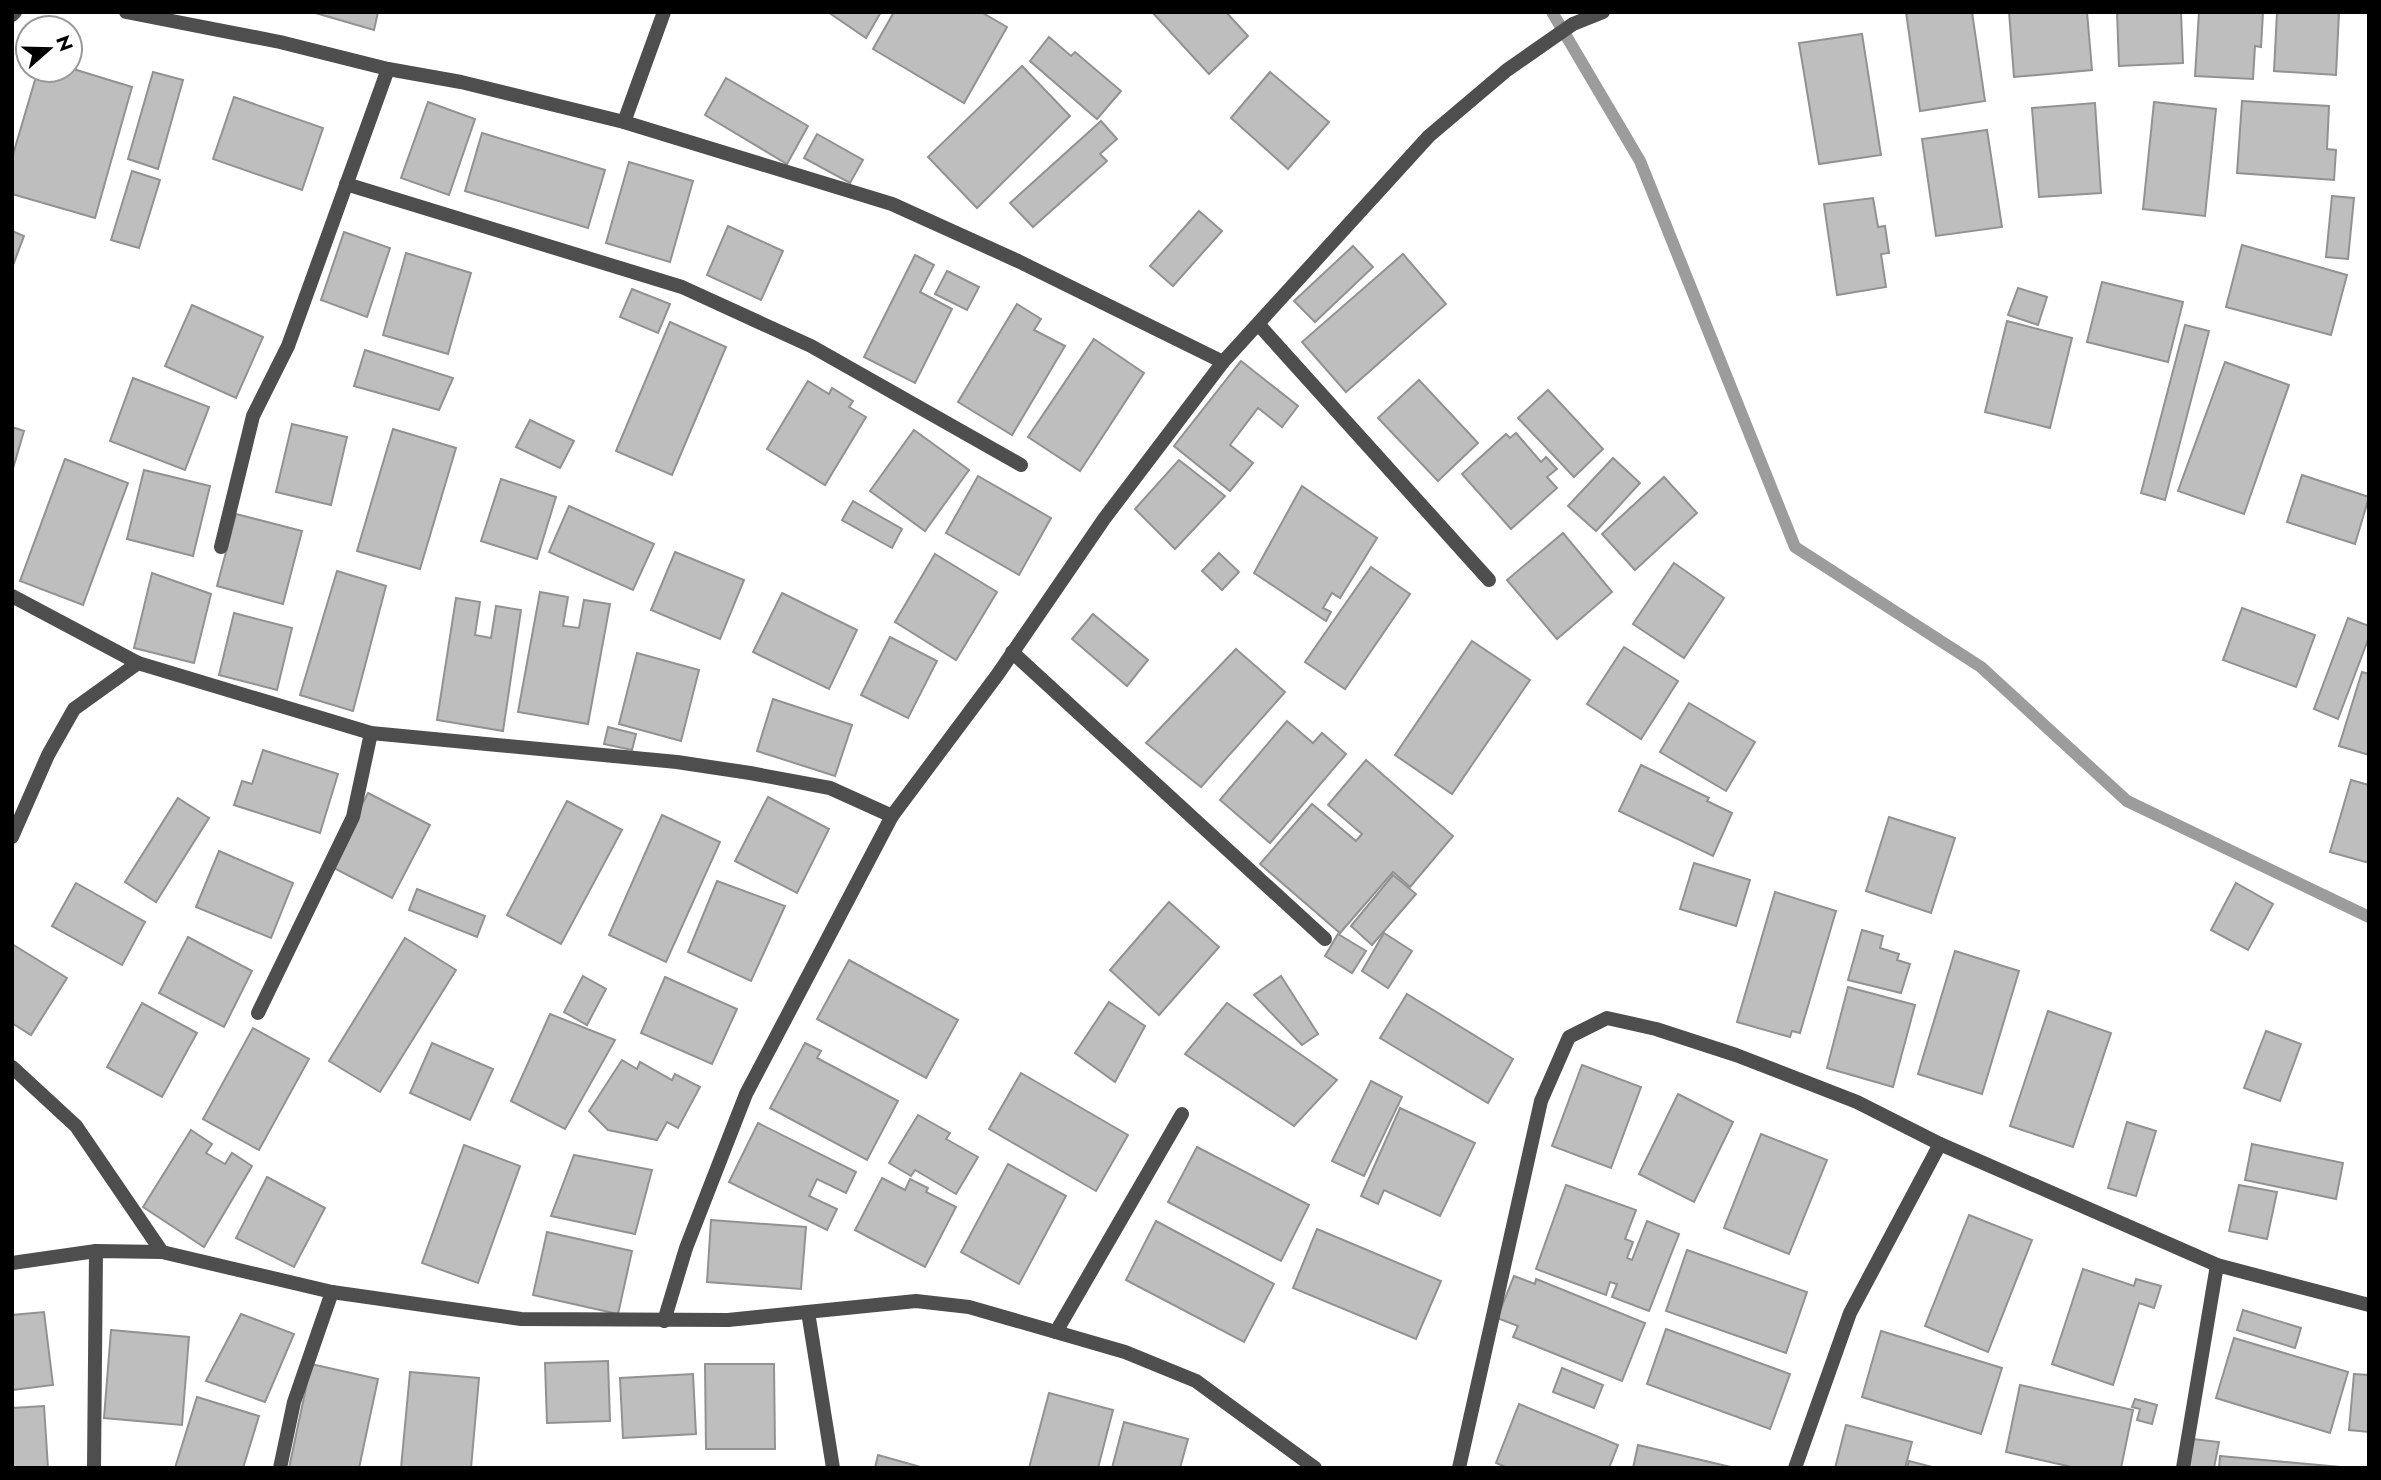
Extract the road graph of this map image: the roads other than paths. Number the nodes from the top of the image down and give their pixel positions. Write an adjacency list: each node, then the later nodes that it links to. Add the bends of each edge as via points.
1 (126, 12): 4 (street)
2 (664, 12): 5 (street)
3 (1603, 12): 7 (street, via 1573,24 1507,70 1429,136)
4 (388, 69): 5 (street); 6 (street)
5 (625, 122): 8 (street, via 892,204)
6 (346, 184): 9 (street, via 682,286 811,346); 10 (street, via 288,346 253,416)
7 (1259, 325): 8 (street); 11 (street)
8 (1223, 362): 13 (street, via 1104,519)
9 (1021, 465)
10 (221, 547)
11 (1489, 580)
12 (12, 596): 14 (street)
13 (1012, 652): 16 (street); 18 (street)
14 (138, 663): 15 (street); 17 (street, via 74,709)
15 (370, 733): 16 (street, via 738,771 830,788); 19 (street, via 353,817)
16 (892, 816): 30 (street, via 746,1094 685,1248)
17 (12, 837)
18 (1325, 939)
19 (258, 1013)
20 (12, 1067): 24 (street, via 76,1126)
21 (1182, 1114): 31 (street)
22 (1940, 1144): 26 (street); 36 (street, via 1857,1102 1656,1029 1606,1018 1569,1037 1541,1101); 37 (street, via 1850,1313)
23 (96, 1251): 24 (street); 25 (street); 32 (street)
24 (162, 1251): 27 (street)
25 (12, 1263)
26 (2217, 1265): 28 (street); 38 (street)
27 (332, 1292): 30 (street, via 522,1319); 33 (street, via 294,1402)
28 (2369, 1305)
29 (808, 1311): 30 (street); 31 (street, via 916,1301 970,1307); 34 (street)
30 (664, 1321)
31 (1056, 1332): 35 (street, via 1125,1352 1196,1381)
32 (94, 1468)
33 (280, 1468)
34 (833, 1468)
35 (1315, 1468)
36 (1459, 1468)
37 (1795, 1468)
38 (2183, 1468)

